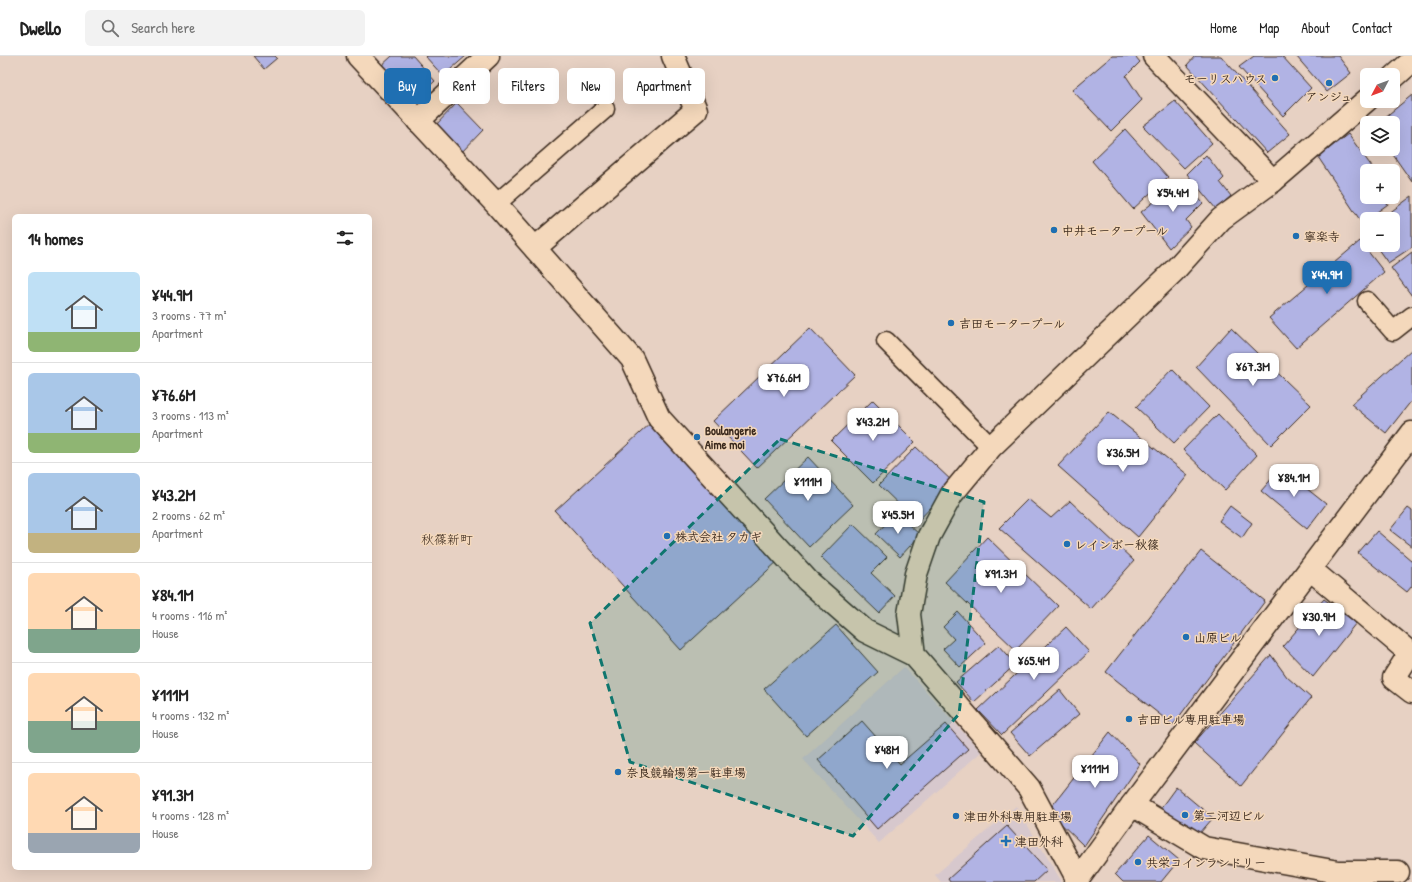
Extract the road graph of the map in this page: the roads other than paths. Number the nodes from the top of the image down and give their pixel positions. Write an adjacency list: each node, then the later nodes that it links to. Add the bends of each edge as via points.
1 (358, 56): 9 (street)
2 (488, 56): 9 (street)
3 (674, 56): 12 (street, via 696,110)
4 (1154, 56): 10 (street)
5 (1412, 61): 6 (street)
6 (1400, 72)
7 (1360, 106): 10 (street)
8 (605, 109): 11 (lane)
9 (418, 121): 11 (street)
10 (1274, 181): 17 (street, via 1221,219 1173,272)
11 (496, 204): 12 (street)
12 (535, 248): 19 (street, via 632,359 658,418 808,581 865,631)
13 (1367, 301): 14 (lane, via 1394,331)
14 (1412, 316)
15 (886, 341): 17 (lane)
16 (1412, 432): 18 (street)
17 (991, 447): 19 (street, via 952,494 929,536 916,574 909,614)
18 (1310, 569): 20 (street, via 1410,653 1394,678); 21 (street)
19 (914, 655): 23 (street, via 1030,788)
20 (1412, 692)
21 (1132, 805): 22 (street, via 1204,848 1338,872); 23 (street)
22 (1398, 872)
23 (1077, 881)

